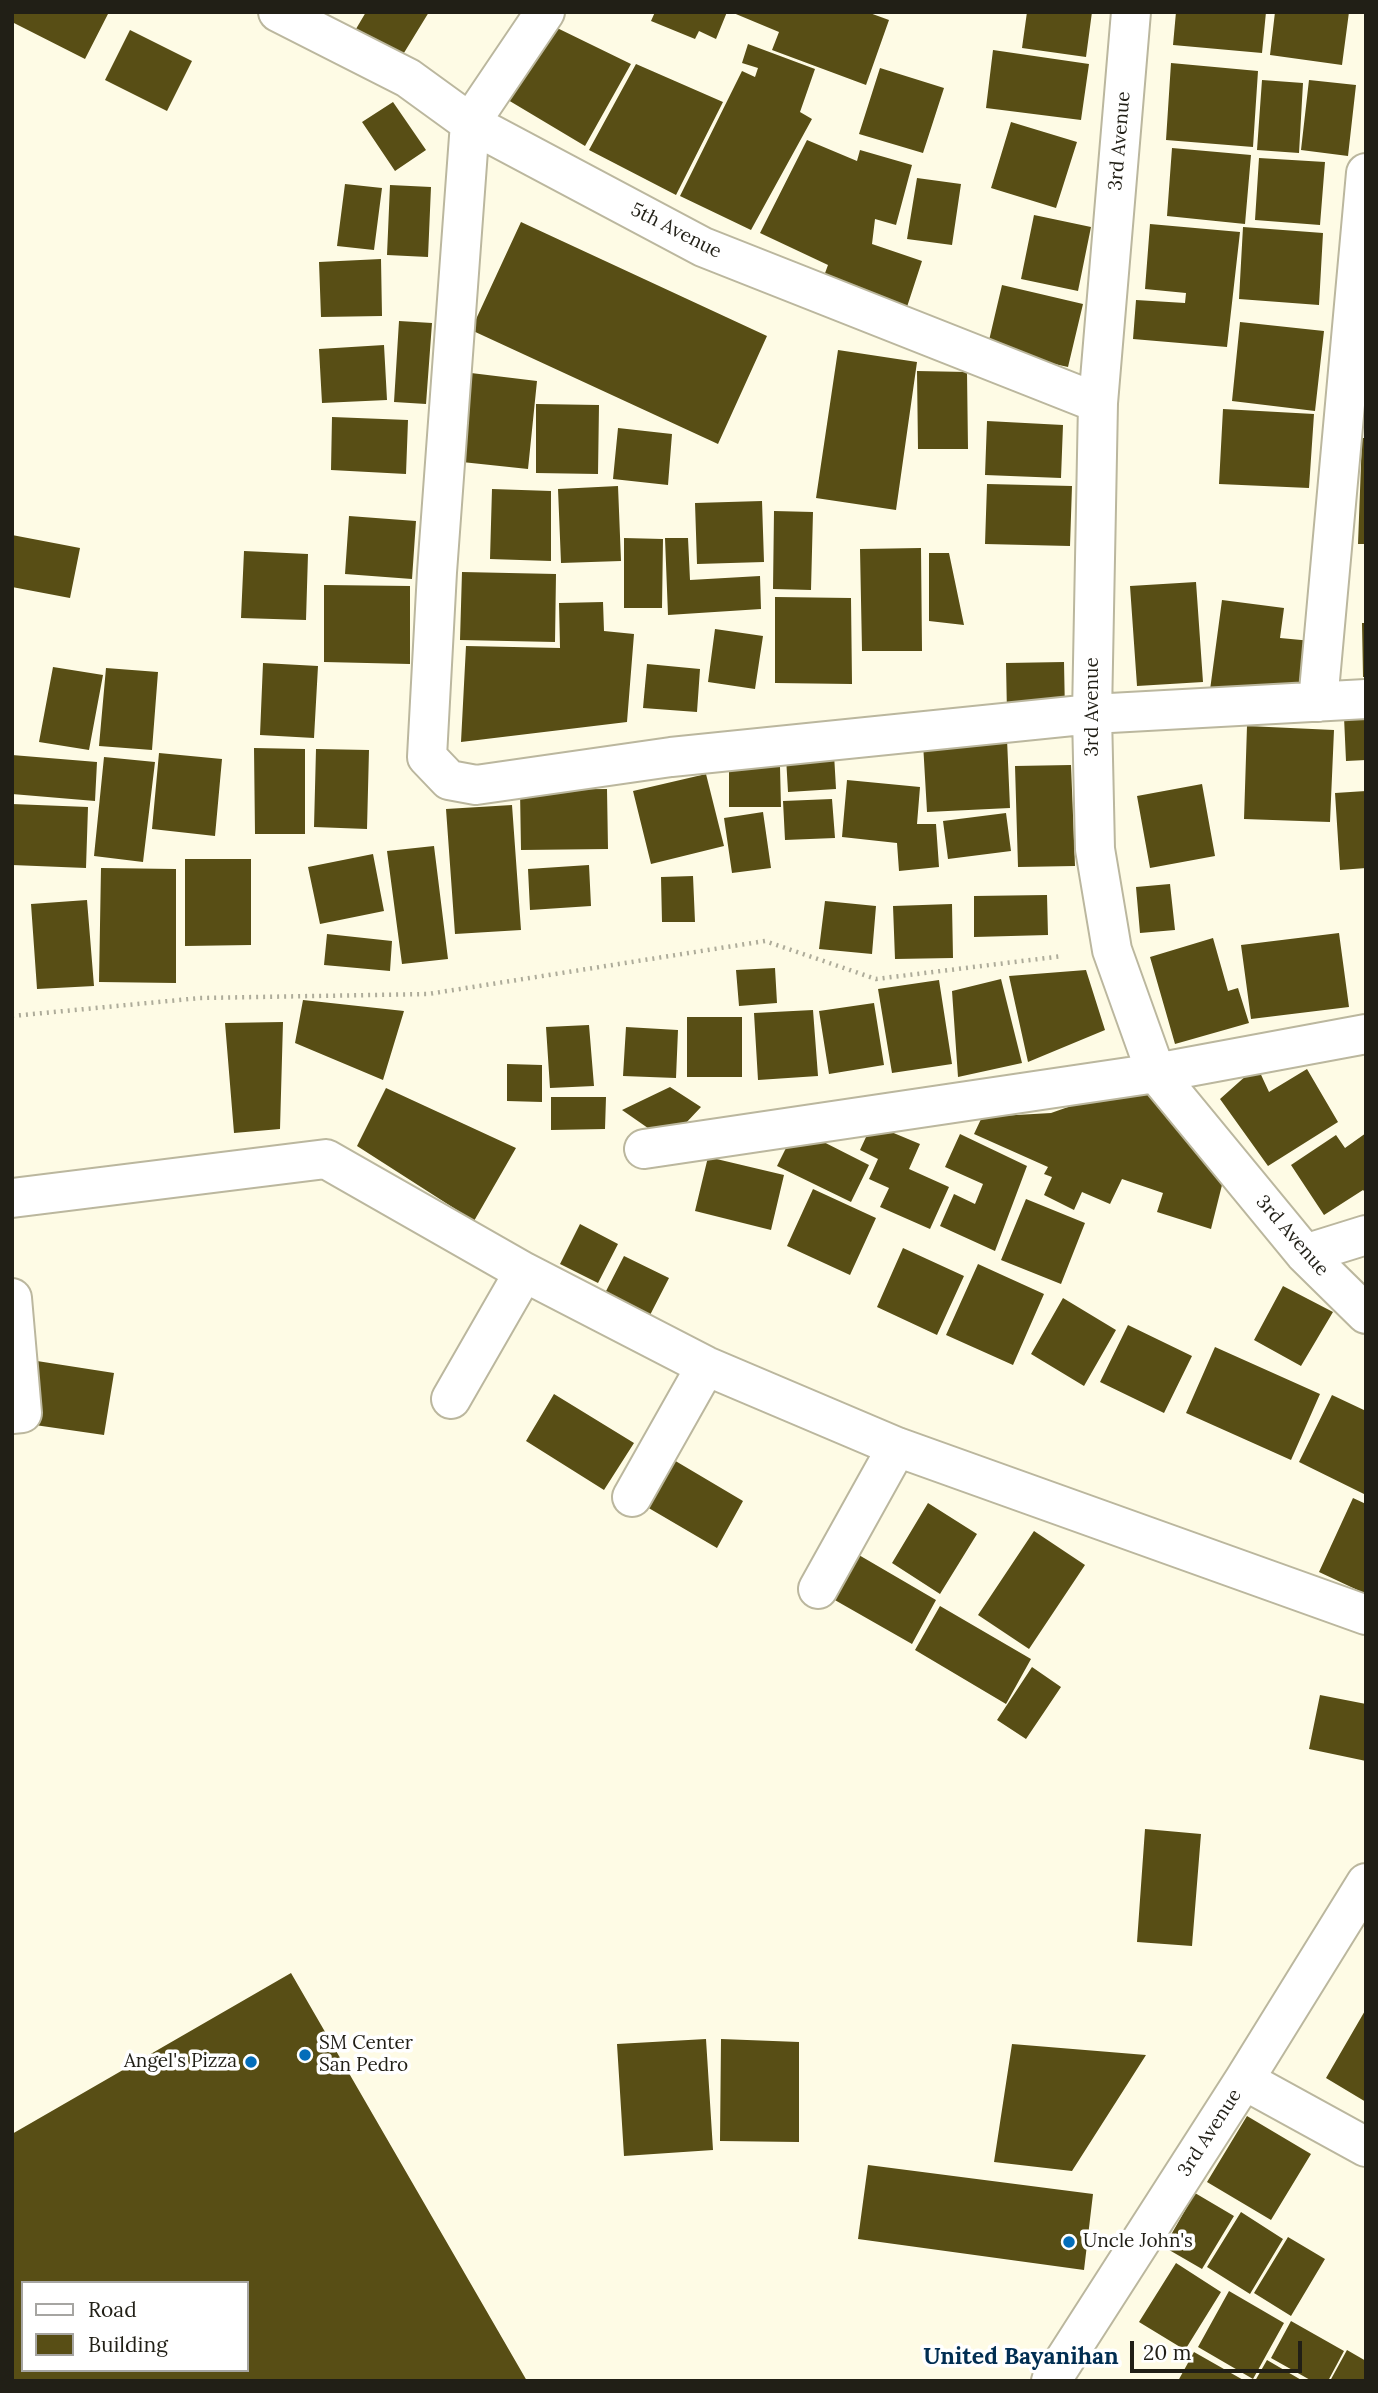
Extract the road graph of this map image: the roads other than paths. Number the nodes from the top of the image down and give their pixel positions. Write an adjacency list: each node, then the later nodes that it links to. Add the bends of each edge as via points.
1 (545, 12): 4 (street)
2 (1131, 12): 6 (street, 3rd Avenue)
3 (294, 16): 4 (street, 5th Avenue, via 408,78)
4 (470, 123): 6 (street, 5th Avenue, via 703,247); 9 (street, via 427,757 449,780 475,785 671,757)
5 (1366, 173): 8 (street)
6 (1098, 403): 9 (street, 3rd Avenue)
7 (1366, 699): 8 (street)
8 (1318, 702): 9 (street)
9 (1092, 714): 11 (street, 3rd Avenue, via 1095,849 1112,950)
10 (1366, 1034): 11 (street)
11 (1156, 1073): 12 (street); 15 (street, 3rd Avenue)
12 (644, 1149)
13 (12, 1198): 16 (street, via 326,1159)
14 (1366, 1235): 15 (street)
15 (1305, 1254): 18 (street, 3rd Avenue)
16 (524, 1272): 19 (street); 20 (street)
17 (12, 1298): 21 (street, via 22,1413)
18 (1366, 1314)
19 (706, 1366): 22 (street); 23 (street)
20 (451, 1399)
21 (12, 1415)
22 (897, 1447): 24 (street); 25 (street)
23 (632, 1497)
24 (818, 1589)
25 (1366, 1615)
26 (1366, 1883): 27 (street, 3rd Avenue)
27 (1244, 2080): 28 (street); 29 (street, 3rd Avenue)
28 (1366, 2147)
29 (1051, 2381)

